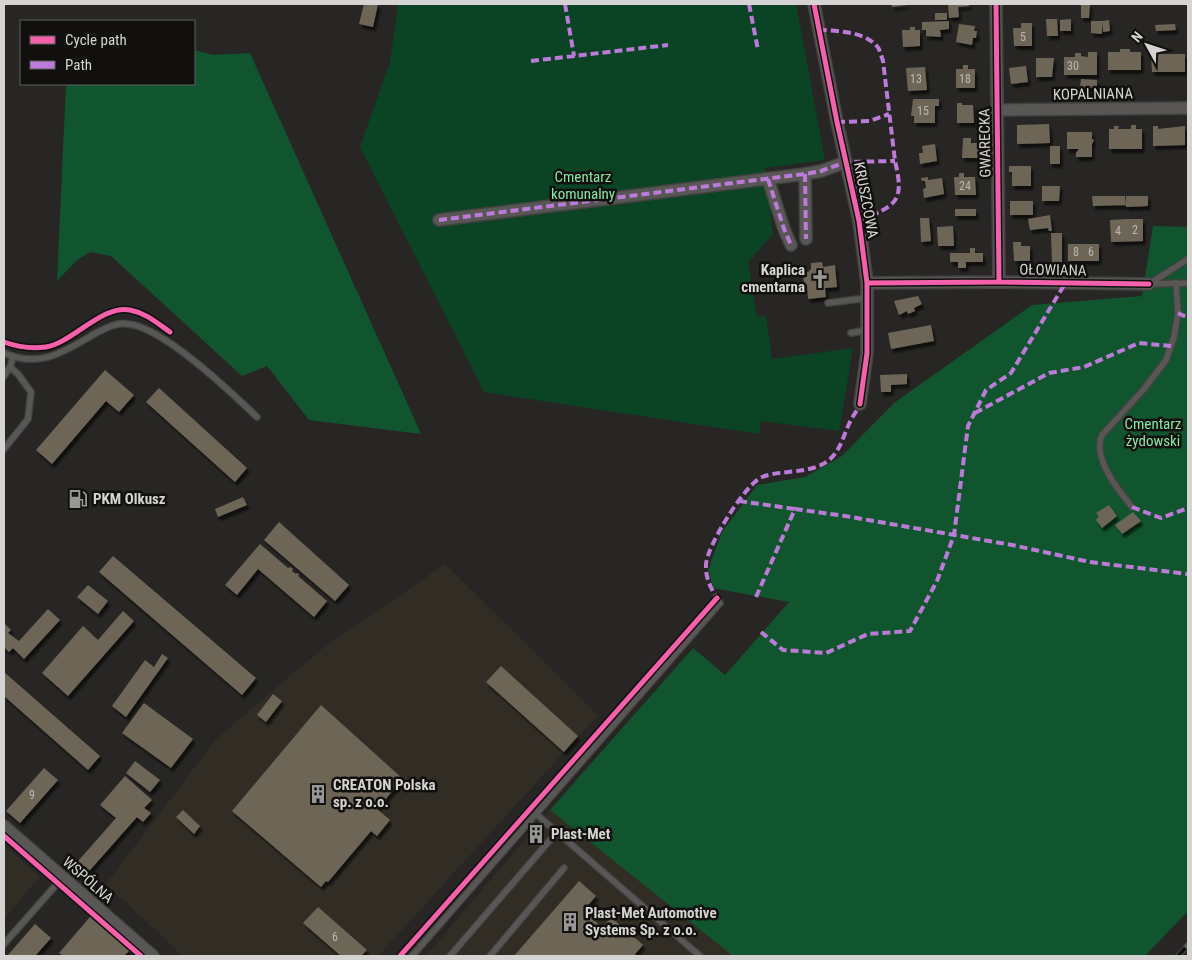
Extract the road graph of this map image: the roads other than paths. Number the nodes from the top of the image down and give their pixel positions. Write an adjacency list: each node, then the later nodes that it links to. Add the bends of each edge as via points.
1 (814, 4): 5 (street, KRUSZCOWA)
2 (996, 4): 4 (street, GWARECKA)
3 (1188, 108): 4 (street, KOPALNIANA)
4 (997, 110): 12 (street, GWARECKA)
5 (846, 162): 6 (street); 13 (street, KRUSZCOWA, via 859,221)
6 (805, 174): 7 (street); 9 (street)
7 (768, 178): 8 (street); 10 (street)
8 (439, 220)
9 (806, 239)
10 (791, 245)
11 (1188, 260): 16 (lane)
12 (999, 282): 13 (street, OŁOWIANA); 16 (street, OŁOWIANA)
13 (866, 283): 17 (street, KRUSZCOWA)
14 (1176, 283): 15 (lane); 16 (lane); 28 (lane, via 1178,313 1166,360 1099,442 1106,470)
15 (1188, 283)
16 (1149, 284)
17 (867, 298): 18 (lane); 19 (street, KRUSZCOWA)
18 (828, 302)
19 (867, 330): 20 (lane); 25 (street, KRUSZCOWA, via 866,369)
20 (851, 333)
21 (4, 353): 22 (lane)
22 (13, 357): 23 (lane); 26 (lane, via 36,360 57,355 116,324 129,324 166,341 221,382)
23 (10, 367): 24 (lane); 27 (lane, via 31,392 28,419)
24 (4, 376)
25 (860, 404)
26 (257, 417)
27 (4, 448)
28 (1132, 507)
29 (720, 603): 30 (lane)
30 (536, 814): 32 (lane); 37 (lane)
31 (4, 826): 34 (street, WSPÓLNA)
32 (557, 832): 38 (lane); 40 (lane)
33 (564, 868): 39 (lane)
34 (63, 877): 35 (lane); 36 (street, WSPÓLNA)
35 (4, 944)
36 (153, 956)
37 (412, 956)
38 (450, 956)
39 (490, 956)
40 (700, 956)

